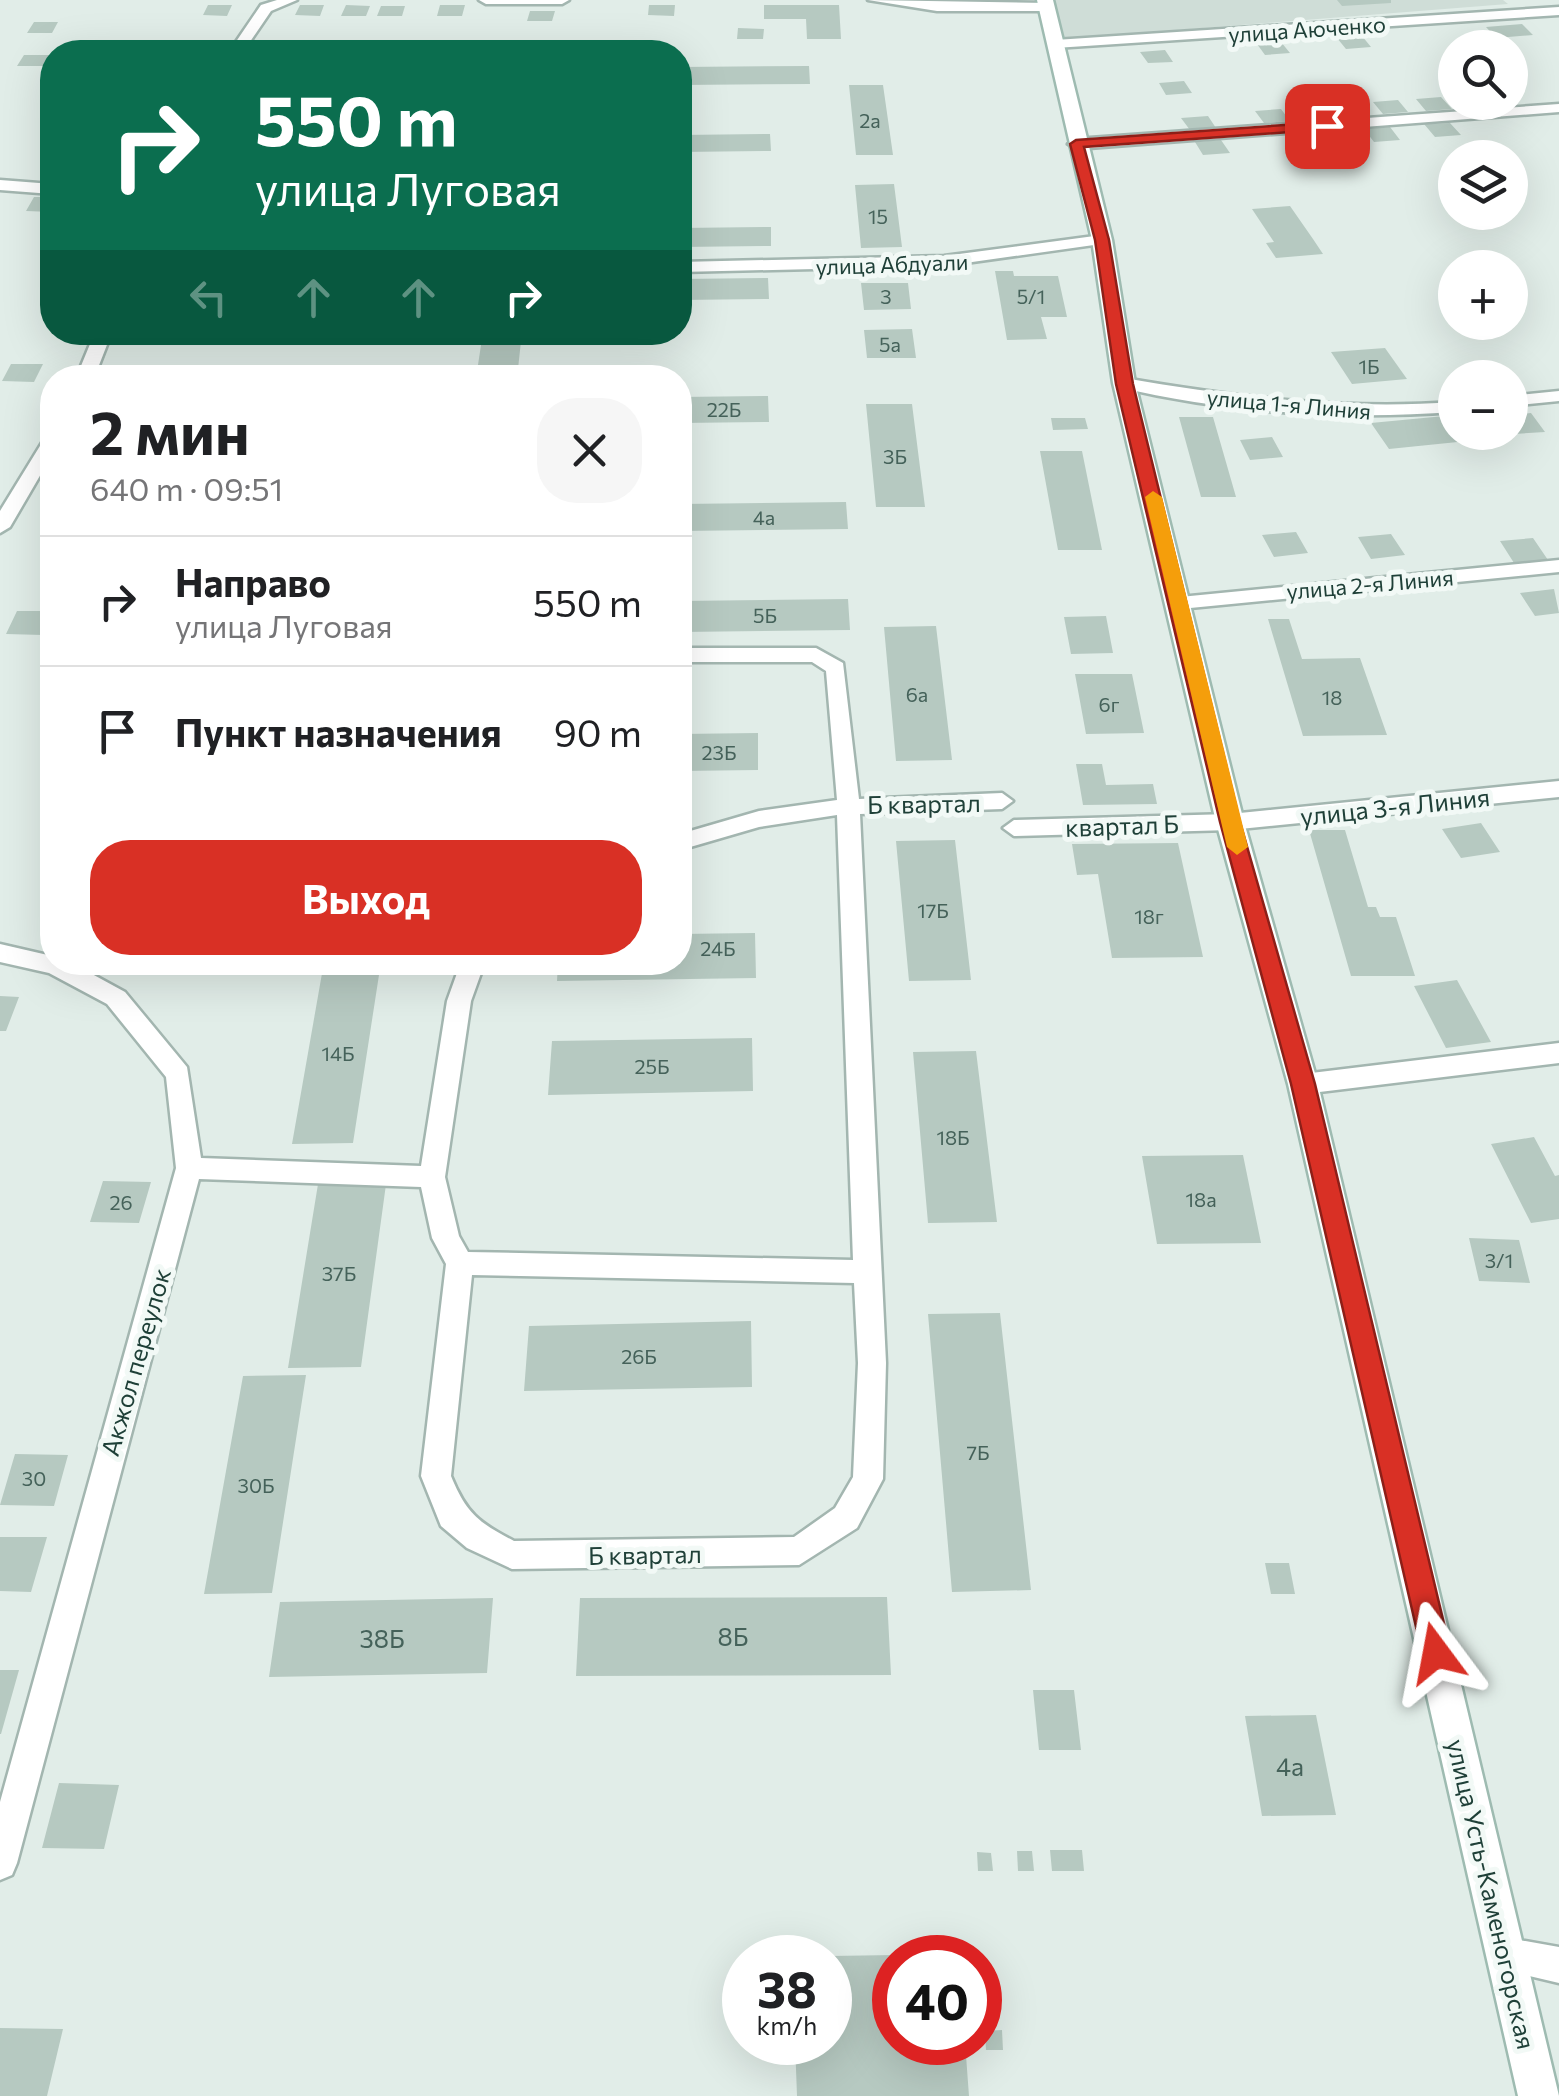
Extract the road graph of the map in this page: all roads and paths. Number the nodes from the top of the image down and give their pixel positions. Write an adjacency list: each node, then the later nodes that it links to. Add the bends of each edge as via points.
1 (290, 0): 10 (street, via 262,12)
2 (486, 0): 3 (street)
3 (534, 0): 4 (street)
4 (562, 0)
5 (876, 0): 7 (street, via 938,7)
6 (1524, 0): 8 (street)
7 (1045, 3): 11 (street, улица Усть-Каменогорская)
8 (1536, 12): 9 (street, улица Аюченко); 11 (street, улица Аюченко)
9 (1559, 12)
10 (244, 40)
11 (1054, 44): 13 (street, улица Усть-Каменогорская)
12 (1559, 108): 13 (street)
13 (1076, 144): 16 (street, улица Усть-Каменогорская)
14 (0, 185): 15 (street)
15 (40, 188)
16 (1102, 240): 17 (street, улица Абдуали, via 1020,256 886,268); 18 (street, улица Усть-Каменогорская)
17 (692, 267)
18 (1124, 384): 21 (street, улица 1-я Линия, via 1352,411); 25 (street, улица Усть-Каменогорская)
19 (1559, 396): 20 (street)
20 (1528, 399)
21 (1438, 408)
22 (40, 461): 23 (street)
23 (0, 527)
24 (1559, 566): 25 (street, улица 2-я Линия)
25 (1180, 602): 30 (street, улица Усть-Каменогорская)
26 (692, 654): 29 (street, Б квартал, via 816,656 836,668)
27 (1559, 789): 30 (street, улица 3-я Линия)
28 (1002, 801): 29 (street, Б квартал)
29 (845, 804): 32 (street, Б квартал, via 764,815); 42 (street, Б квартал)
30 (1230, 822): 31 (street, квартал Б); 38 (street, улица Усть-Каменогорская)
31 (1014, 828)
32 (692, 838)
33 (0, 953): 34 (street, Акжол переулок)
34 (40, 962)
35 (73, 975): 39 (street, Акжол переулок, via 116,998 178,1074)
36 (468, 975): 40 (street, Б квартал)
37 (1559, 1052): 38 (street)
38 (1303, 1084): 44 (street, улица Усть-Каменогорская)
39 (189, 1168): 40 (street); 43 (street, Акжол переулок)
40 (432, 1177): 41 (street, Б квартал, via 446,1238)
41 (460, 1264): 42 (street); 42 (street, Б квартал, via 436,1476 452,1516 512,1555 799,1551 846,1518 868,1479)
42 (867, 1272)
43 (0, 1863)
44 (1508, 1956): 45 (street); 46 (street, улица Усть-Каменогорская)
45 (1559, 1965)
46 (1540, 2096)

